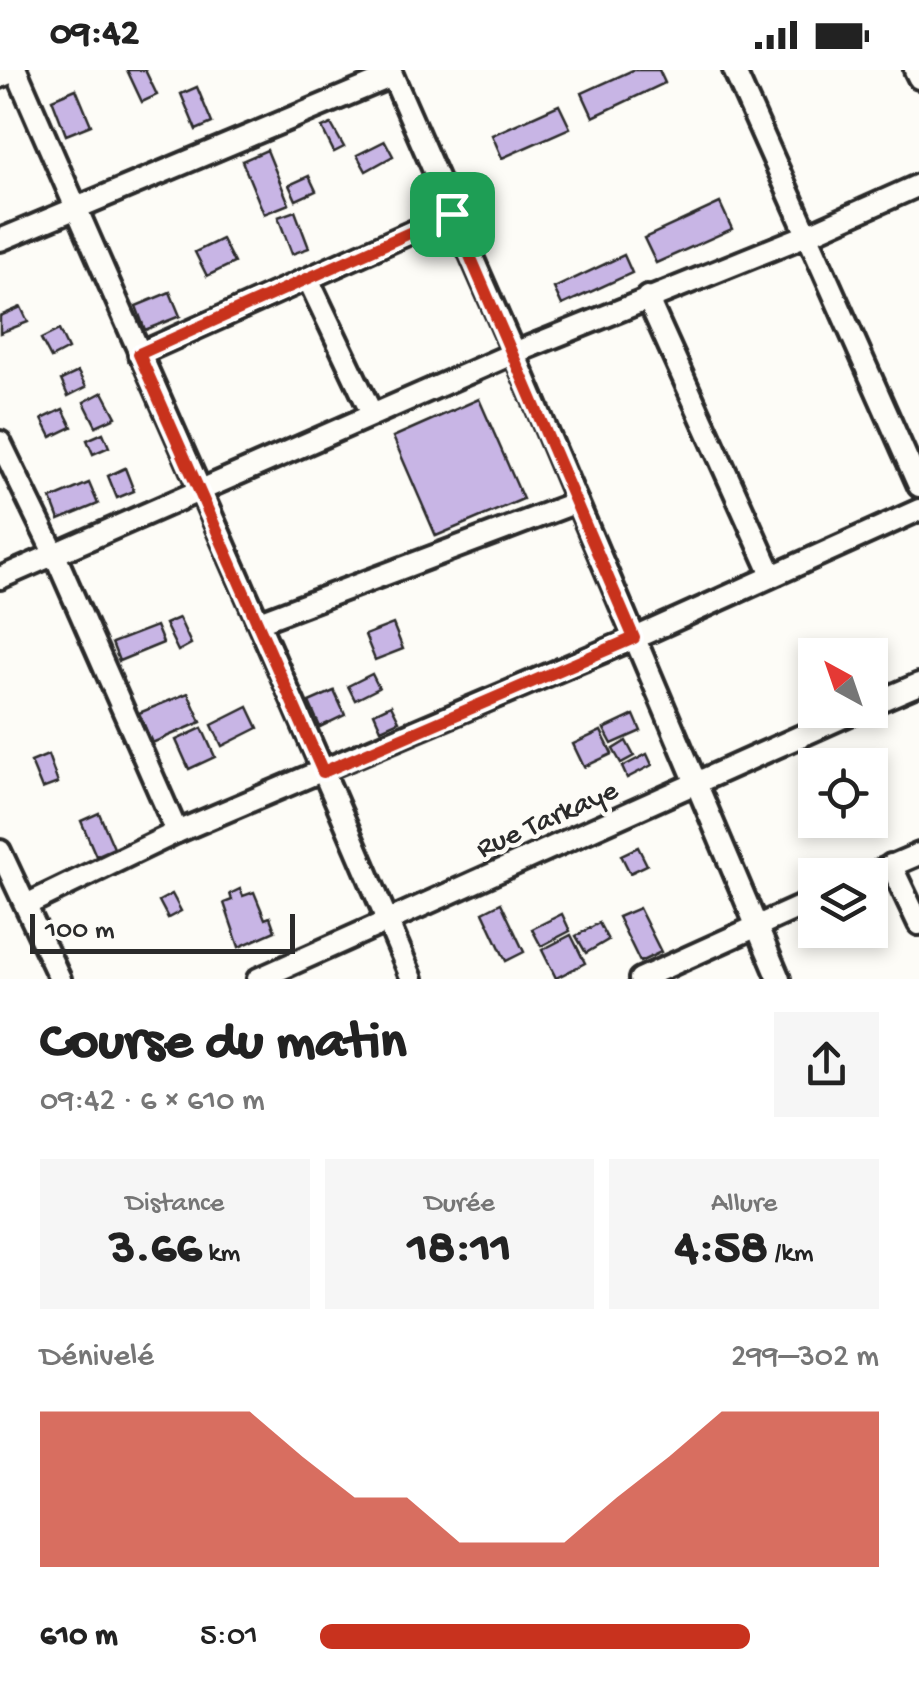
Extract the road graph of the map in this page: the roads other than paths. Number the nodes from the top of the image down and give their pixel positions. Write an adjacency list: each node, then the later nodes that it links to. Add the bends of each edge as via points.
1 (16, 70): 5 (street); 8 (street)
2 (734, 70): 10 (street)
3 (916, 70): 6 (street)
4 (391, 73): 8 (street); 9 (street)
5 (0, 77)
6 (919, 78)
7 (919, 184): 10 (street)
8 (76, 208): 11 (street); 15 (street)
9 (452, 214): 12 (street); 14 (street)
10 (807, 235): 13 (street); 18 (street)
11 (0, 240)
12 (308, 278): 15 (street); 16 (street)
13 (646, 297): 14 (street); 23 (street)
14 (514, 353): 16 (street); 20 (street)
15 (139, 354): 19 (street)
16 (372, 414): 19 (street)
17 (0, 442): 22 (street)
18 (919, 486)
19 (197, 489): 22 (street); 25 (street)
20 (577, 502): 25 (street); 26 (street)
21 (919, 510): 23 (street)
22 (54, 553): 24 (street); 32 (street)
23 (772, 575): 26 (street)
24 (0, 578)
25 (259, 622): 30 (street)
26 (634, 638): 30 (street); 31 (street)
27 (919, 684): 28 (street)
28 (888, 697)
29 (818, 728): 31 (street, Rue Tarkaye)
30 (323, 772): 32 (street); 39 (street)
31 (696, 782): 39 (street, Rue Tarkaye); 41 (street)
32 (177, 832): 37 (street)
33 (0, 852): 37 (street)
34 (919, 854): 35 (street)
35 (892, 866): 36 (street); 40 (street)
36 (888, 868)
37 (26, 906): 42 (street)
38 (798, 908): 41 (street)
39 (387, 921): 43 (street, Rue Tarkaye); 44 (street)
40 (919, 924)
41 (756, 927): 45 (street); 46 (street)
42 (60, 979)
43 (258, 979)
44 (412, 979)
45 (640, 979)
46 (779, 979)

